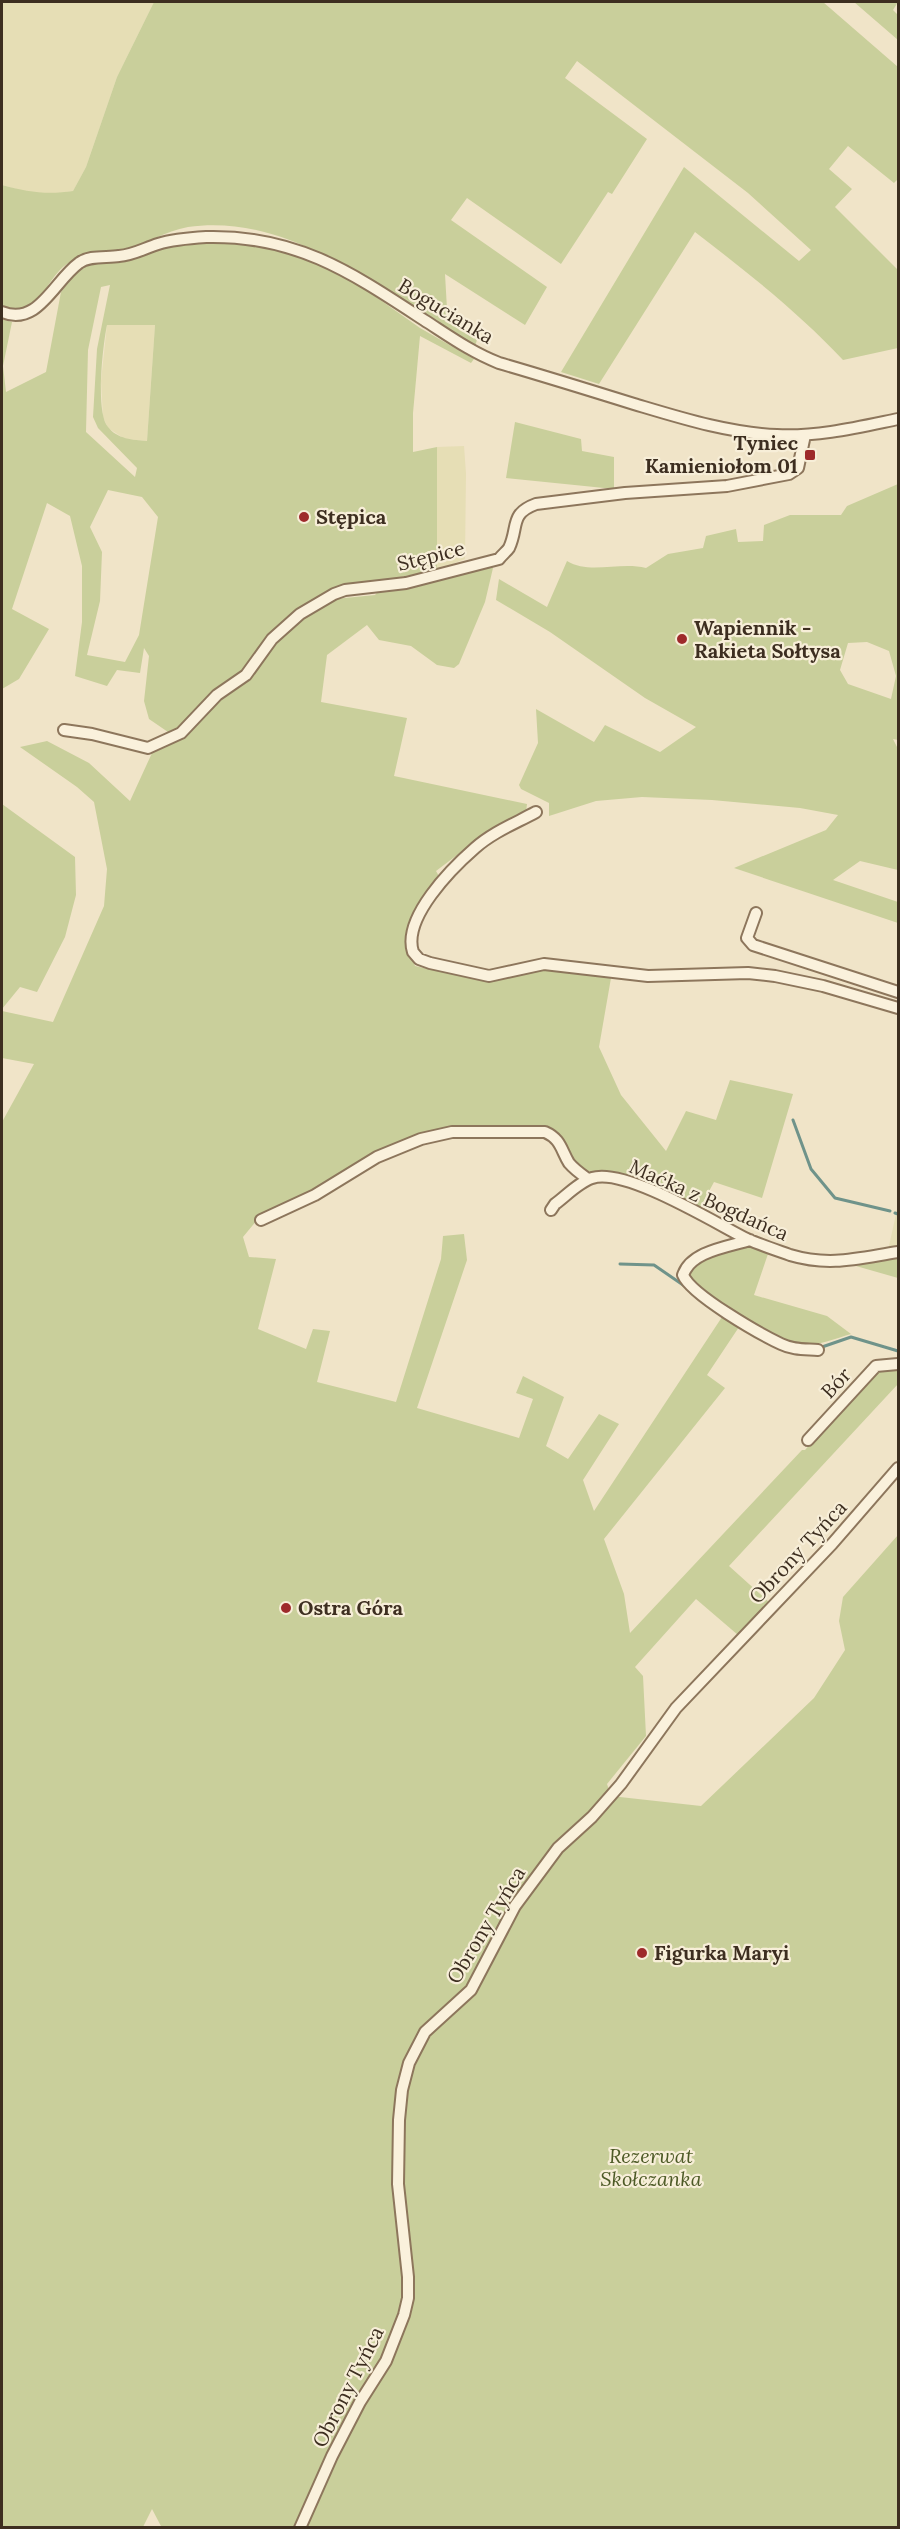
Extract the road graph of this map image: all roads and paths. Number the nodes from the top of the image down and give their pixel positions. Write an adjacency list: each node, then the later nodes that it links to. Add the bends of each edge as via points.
1 (2, 312): 3 (street, Bogucianka, via 18,316 37,308 82,260 137,253 178,239 237,237 273,242 313,254 474,353 499,363 732,430)
2 (898, 419): 3 (street, Bogucianka)
3 (805, 435): 4 (street, Stępice, via 798,468 789,474 727,486 536,504 518,517 509,548 499,558 406,583 334,594 300,614 272,639 246,675 217,695 181,733 148,748)
4 (64, 730)
5 (536, 812): 8 (street, via 476,847 429,896 412,936 412,952 419,959 489,976 544,964 648,976 775,975)
6 (756, 913): 7 (street, via 747,938 753,945)
7 (898, 992)
8 (898, 1008)
9 (588, 1179): 10 (street); 11 (street, via 568,1161 554,1136 545,1132 452,1132 421,1139 377,1157 315,1195); 12 (street, Maćka z Bogdańca, via 608,1177 638,1184)
10 (551, 1210)
11 (261, 1220)
12 (750, 1240): 13 (street, Maćka z Bogdańca, via 816,1261 838,1262); 14 (street, via 695,1258 685,1267 686,1283 726,1312 782,1344)
13 (898, 1252)
14 (818, 1350)
15 (898, 1364): 16 (street, Bór, via 876,1366)
16 (808, 1440)
17 (898, 1468): 18 (street, Obrony Tyńca, via 832,1544 676,1708 621,1784 558,1848 515,1906 471,1990 425,2032 409,2063 399,2120 398,2184 408,2277 404,2315 386,2361 332,2456)
18 (300, 2528)

